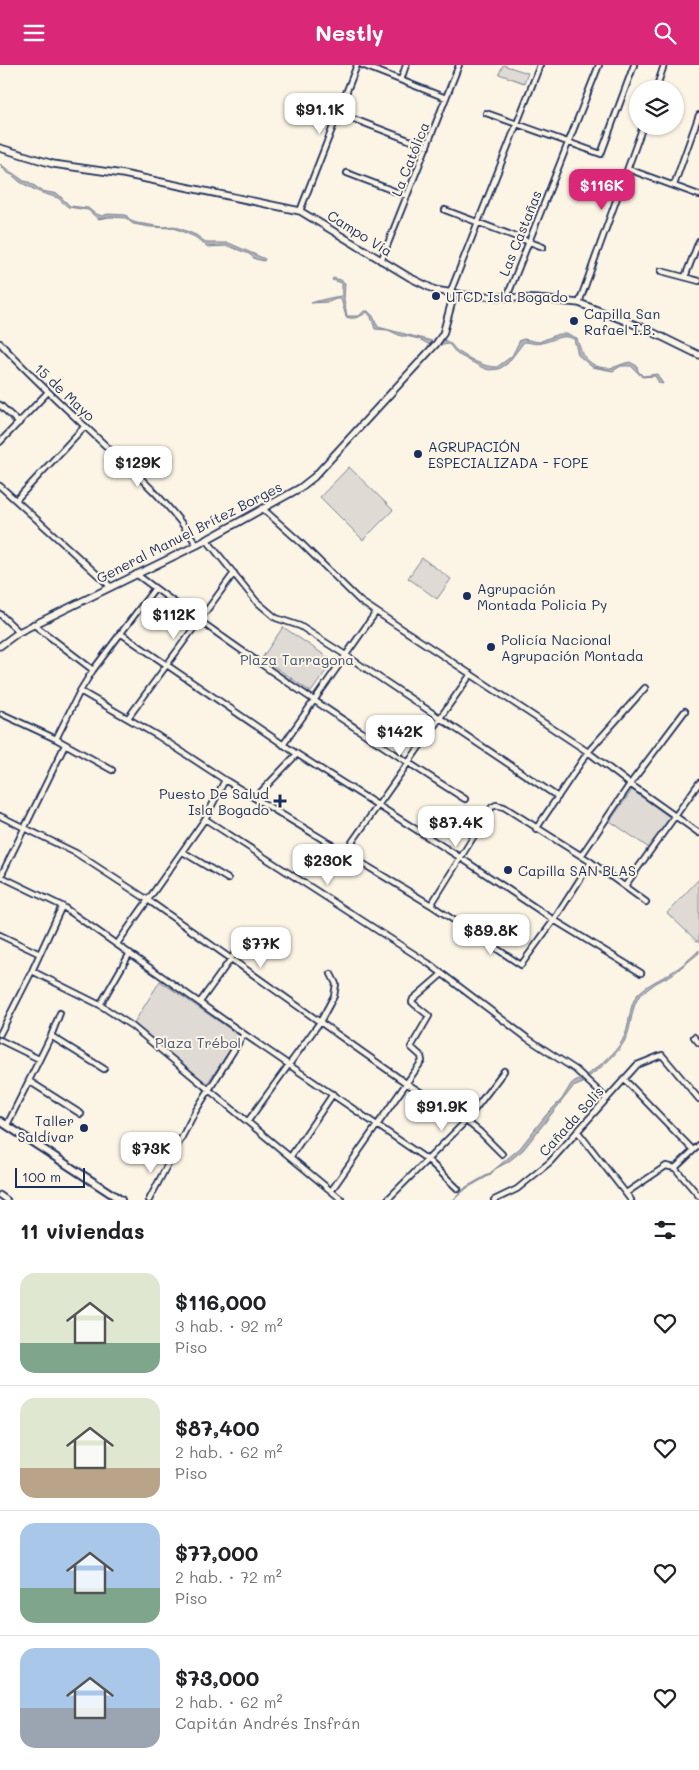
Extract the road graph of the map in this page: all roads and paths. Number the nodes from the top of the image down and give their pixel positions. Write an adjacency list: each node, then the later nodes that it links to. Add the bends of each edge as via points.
1 (357, 65): 12 (street)
2 (362, 65): 9 (street)
3 (406, 65): 9 (street)
4 (459, 65): 11 (street, La Católica)
5 (540, 65): 15 (street)
6 (599, 65): 17 (street, Las Castañas)
7 (634, 65): 17 (street, via 601,154)
8 (664, 65): 10 (street)
9 (400, 80): 11 (street)
10 (659, 80)
11 (446, 98): 18 (street, La Católica)
12 (338, 113): 18 (street); 26 (street)
13 (486, 113): 15 (street)
14 (699, 115): 22 (street)
15 (516, 125): 17 (street); 27 (street)
16 (640, 135): 20 (street)
17 (568, 143): 28 (street, Las Castañas)
18 (427, 147): 24 (street, La Católica)
19 (0, 149): 26 (street, Campo Vía, via 53,165 123,174)
20 (628, 169): 22 (street); 37 (street)
21 (346, 173): 24 (street)
22 (674, 185): 23 (street)
23 (699, 195)
24 (407, 196): 31 (street, La Católica)
25 (445, 210): 27 (street)
26 (300, 211): 31 (street, Campo Vía)
27 (478, 222): 28 (street); 35 (street)
28 (529, 241): 30 (street); 36 (street, Las Castañas)
29 (699, 241): 33 (street)
30 (543, 247)
31 (381, 261): 35 (street, Campo Vía, via 427,287)
32 (661, 271): 33 (street)
33 (686, 277): 34 (street)
34 (699, 281)
35 (452, 293): 36 (street, Campo Vía); 47 (street, General Manuel Brítez Borges, via 443,334 433,348 314,477)
36 (507, 297): 37 (street, Campo Vía)
37 (579, 303): 39 (street, Campo Vía, via 654,332)
38 (0, 343): 40 (street, 15 de Mayo)
39 (699, 355)
40 (48, 392): 42 (street); 43 (street, 15 de Mayo)
41 (0, 405): 42 (street)
42 (18, 423): 44 (street)
43 (85, 426): 46 (street); 49 (street, 15 de Mayo, via 158,493 184,523)
44 (0, 442)
45 (0, 486): 46 (street)
46 (16, 500): 52 (street)
47 (262, 508): 48 (street, General Manuel Brítez Borges); 54 (street, via 360,601)
48 (206, 539): 49 (street, General Manuel Brítez Borges); 50 (street)
49 (197, 545): 51 (street, General Manuel Brítez Borges)
50 (234, 573): 56 (street); 61 (street, via 256,601 276,619 300,626)
51 (136, 574): 52 (street, General Manuel Brítez Borges); 53 (street)
52 (111, 587): 57 (street, General Manuel Brítez Borges)
53 (155, 588): 56 (street); 59 (street)
54 (376, 612): 61 (street); 64 (street)
55 (0, 614): 58 (street)
56 (199, 622): 62 (street); 67 (street)
57 (34, 624): 58 (street, General Manuel Brítez Borges); 63 (street)
58 (19, 632): 60 (street, General Manuel Brítez Borges)
59 (120, 633): 62 (street); 63 (street)
60 (0, 646)
61 (347, 656): 67 (street); 71 (street)
62 (168, 666): 70 (street); 74 (street)
63 (92, 671): 66 (street)
64 (471, 674): 71 (street); 75 (street)
65 (644, 688): 75 (street)
66 (80, 691): 70 (street); 72 (street)
67 (314, 701): 74 (street); 77 (street)
68 (685, 711): 81 (street)
69 (2, 714): 72 (street)
70 (128, 718): 79 (street)
71 (440, 719): 77 (street); 82 (street)
72 (56, 739): 73 (street)
73 (65, 745): 78 (street); 89 (street)
74 (283, 745): 76 (street)
75 (588, 752): 81 (street); 82 (street)
76 (297, 754): 83 (street); 85 (street)
77 (408, 762): 84 (street); 85 (street)
78 (112, 769)
79 (225, 780): 83 (street); 88 (street)
80 (699, 783): 87 (street)
81 (630, 785): 87 (street); 94 (street)
82 (558, 797): 90 (street)
83 (255, 798): 93 (street)
84 (466, 799)
85 (379, 805): 93 (street); 95 (street)
86 (0, 815): 89 (street)
87 (675, 816): 91 (street); 99 (street)
88 (205, 819): 92 (street); 114 (street)
89 (26, 828): 97 (street); 100 (street, via 76,853)
90 (536, 829): 94 (street); 95 (street, via 496,805)
91 (699, 833)
92 (183, 852): 98 (street); 100 (street)
93 (345, 852): 102 (street)
94 (581, 856): 96 (street)
95 (461, 858): 102 (street); 104 (street)
96 (591, 862): 99 (street); 104 (street)
97 (0, 877): 103 (street)
98 (228, 879)
99 (625, 886): 101 (street)
100 (148, 900): 107 (street); 110 (street)
101 (646, 902)
102 (431, 905): 104 (street, via 522,965)
103 (62, 906): 107 (street); 109 (street)
104 (554, 921): 112 (street)
105 (0, 935): 109 (street)
106 (248, 935): 110 (street)
107 (117, 944): 108 (street)
108 (130, 953): 115 (street); 116 (street)
109 (40, 954): 111 (street)
110 (231, 960): 115 (street); 118 (street)
111 (32, 971): 116 (street); 120 (street)
112 (641, 973)
113 (331, 974): 118 (street, via 336,992)
114 (442, 974): 131 (street, via 413,999 414,1004 428,1015 411,1047 422,1061); 134 (street, via 527,1038 576,1070)
115 (200, 1002): 119 (street)
116 (100, 1005): 132 (street)
117 (60, 1013): 121 (street)
118 (320, 1022): 126 (street); 131 (street)
119 (244, 1034): 126 (street); 132 (street)
120 (0, 1035)
121 (51, 1036): 125 (street); 127 (street)
122 (694, 1037): 124 (street)
123 (0, 1040): 125 (street)
124 (699, 1043)
125 (39, 1059): 130 (street)
126 (289, 1064): 133 (street); 138 (street)
127 (104, 1069)
128 (504, 1071): 139 (street)
129 (624, 1079): 134 (street, Cañada Solis); 135 (street, Cañada Solis, via 637,1065 662,1055); 144 (street)
130 (29, 1081): 136 (street); 141 (street)
131 (406, 1083): 139 (street); 140 (street)
132 (209, 1087): 138 (street); 156 (street)
133 (333, 1095): 140 (street); 146 (street)
134 (607, 1099): 142 (street, Cañada Solis)
135 (699, 1099)
136 (81, 1114)
137 (0, 1121): 141 (main road)
138 (248, 1121): 146 (street)
139 (466, 1121): 145 (street); 147 (street)
140 (377, 1124): 147 (street); 150 (street)
141 (7, 1125): 155 (main road)
142 (578, 1132): 151 (street); 159 (street, Cañada Solis, via 537,1173 517,1189)
143 (699, 1145): 144 (street)
144 (693, 1150): 148 (street)
145 (502, 1154)
146 (290, 1156): 150 (street)
147 (428, 1160): 149 (street); 158 (street)
148 (676, 1168): 151 (street, via 666,1166); 153 (street)
149 (458, 1189)
150 (331, 1191): 157 (street)
151 (626, 1193): 160 (street)
152 (0, 1195): 154 (street)
153 (699, 1196)
154 (7, 1200)
155 (121, 1200)
156 (149, 1200)
157 (342, 1200)
158 (387, 1200)
159 (494, 1200)
160 (631, 1200)

